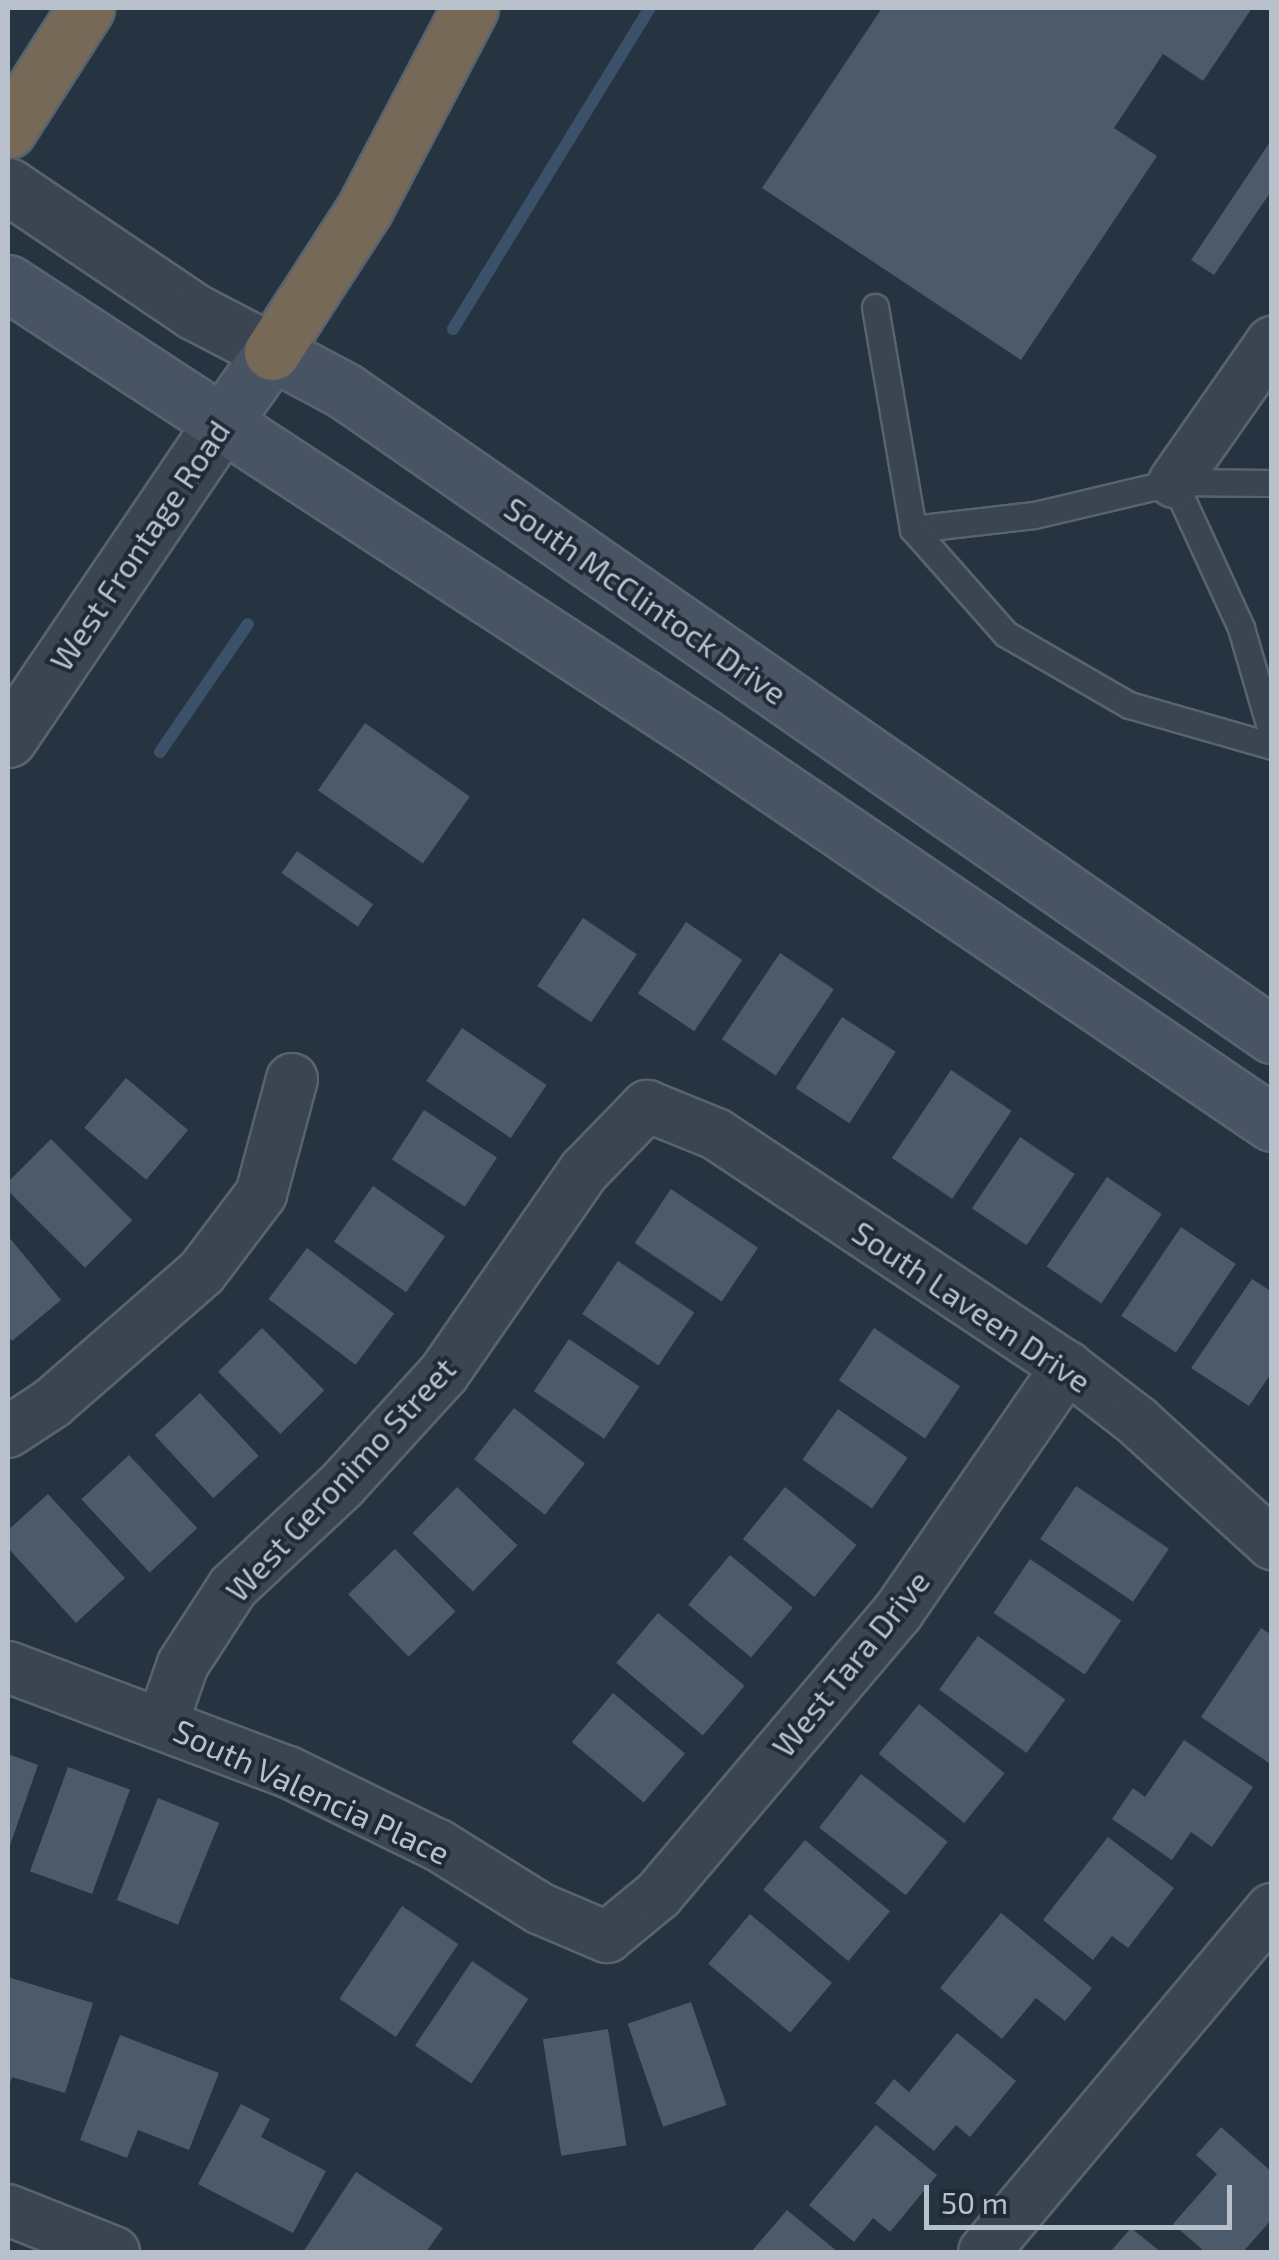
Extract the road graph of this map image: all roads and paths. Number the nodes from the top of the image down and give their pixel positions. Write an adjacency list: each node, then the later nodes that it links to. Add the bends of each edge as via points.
1 (86, 8): 3 (highway)
2 (470, 8): 8 (highway, via 365,208)
3 (8, 130)
4 (8, 186): 8 (street, South McClintock Drive, via 135,272)
5 (8, 283): 9 (main road)
6 (875, 307): 12 (lane)
7 (1272, 342): 10 (street)
8 (272, 352): 9 (main road, West Frontage Road); 16 (main road, South McClintock Drive, via 344,391)
9 (222, 423): 14 (street, West Frontage Road); 19 (main road, via 704,738)
10 (1174, 482): 11 (lane); 12 (lane, via 1034,516); 13 (lane, via 1241,628)
11 (1272, 483)
12 (913, 529): 15 (lane, via 1006,634 1130,705)
13 (1272, 734)
14 (8, 738)
15 (1272, 746)
16 (1272, 1035)
17 (292, 1079): 21 (street, via 262,1194 202,1272 52,1403)
18 (647, 1106): 20 (street, South Laveen Drive, via 716,1134); 24 (street, West Geronimo Street, via 584,1171 444,1372 342,1485 233,1587 184,1664)
19 (1272, 1124)
20 (1067, 1367): 22 (street, South Laveen Drive); 26 (street, West Tara Drive, via 898,1612 658,1895)
21 (8, 1432)
22 (1272, 1544)
23 (8, 1666): 24 (street, South Valencia Place)
24 (163, 1721): 26 (street, South Valencia Place, via 438,1845 541,1909)
25 (1272, 1909): 29 (street)
26 (608, 1937)
27 (8, 2210): 28 (street)
28 (114, 2252)
29 (984, 2252)

